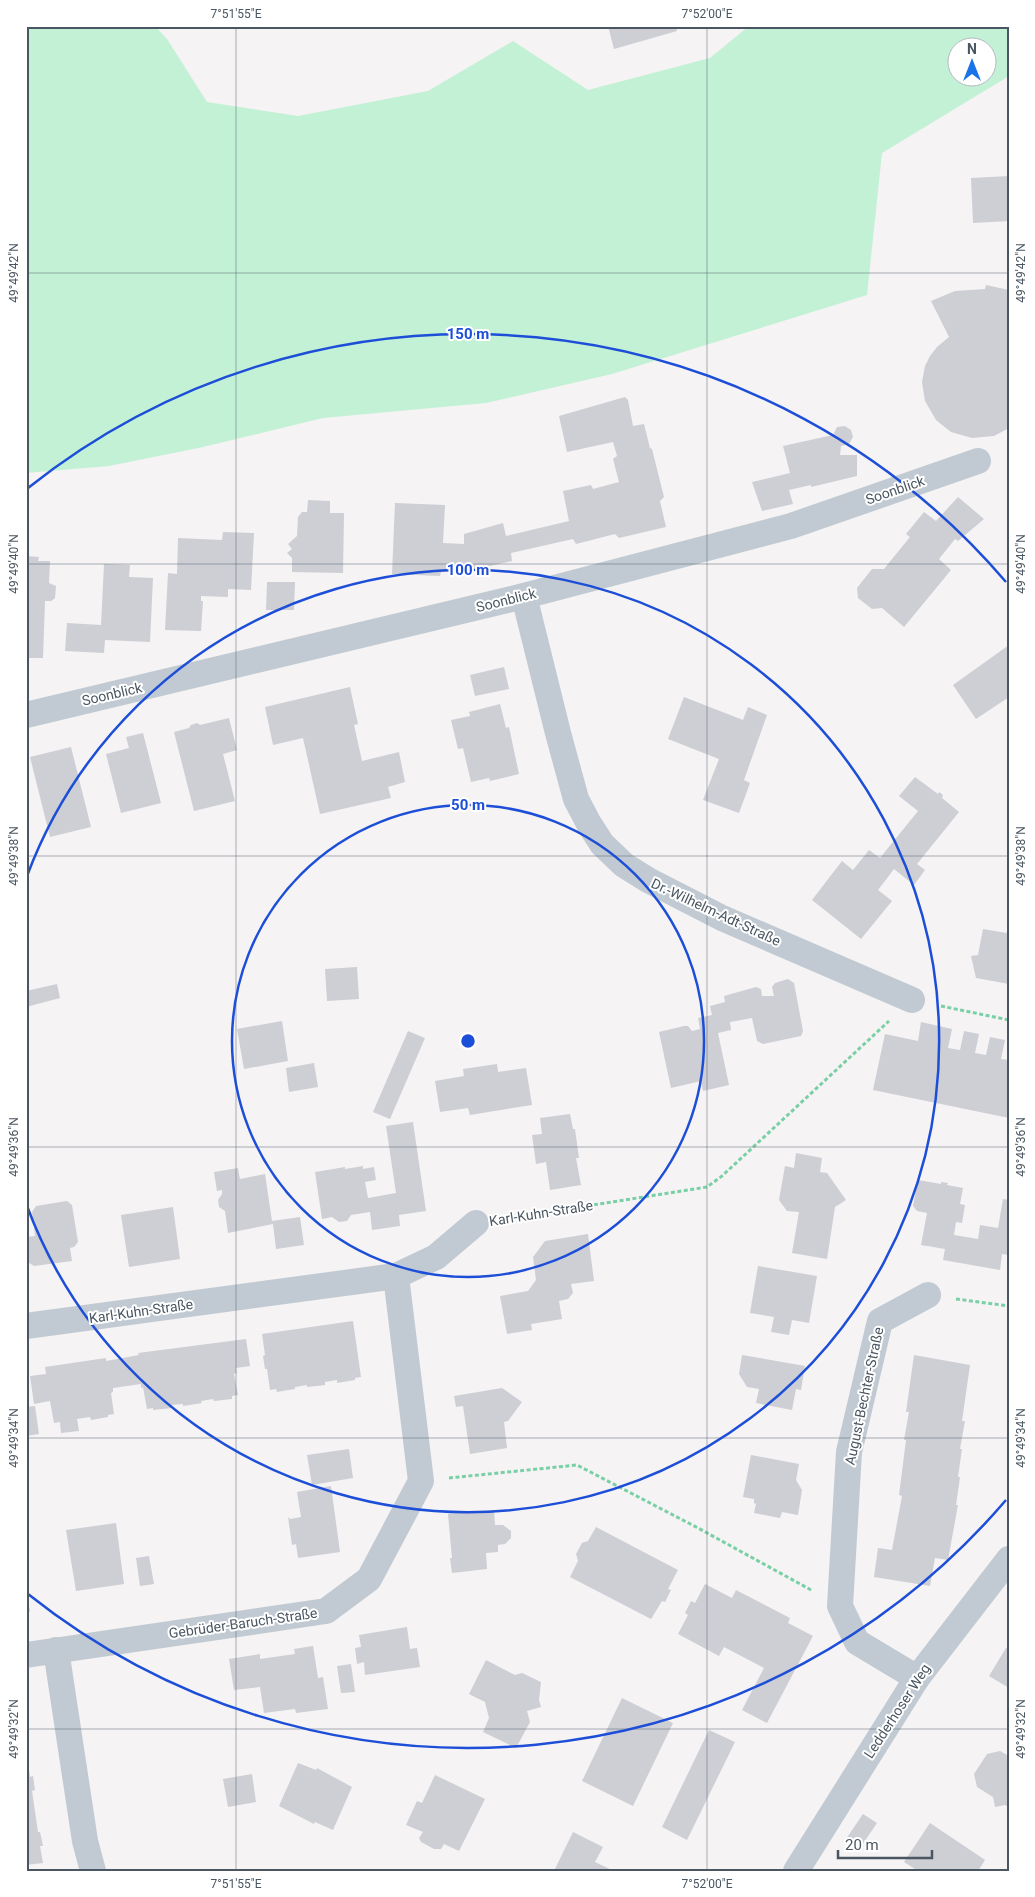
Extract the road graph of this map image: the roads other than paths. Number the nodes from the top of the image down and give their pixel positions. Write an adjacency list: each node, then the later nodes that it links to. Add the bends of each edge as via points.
1 (978, 461): 2 (street, Soonblick, via 791,526)
2 (524, 596): 3 (street, Soonblick); 4 (street, Dr.-Wilhelm-Adt-Straße, via 576,799 602,844 624,865 648,880 722,918)
3 (26, 715)
4 (912, 1000)
5 (476, 1223): 6 (street, Karl-Kuhn-Straße, via 436,1257)
6 (396, 1276): 8 (street, Karl-Kuhn-Straße); 10 (street, Gebrüder-Baruch-Straße, via 421,1481 369,1579 326,1611)
7 (928, 1295): 12 (street, August-Bechter-Straße, via 880,1321 849,1452 840,1606 857,1642)
8 (26, 1326)
9 (1009, 1559): 12 (street, Ledderhoser Weg)
10 (56, 1650): 11 (street, Gebrüder-Baruch-Straße); 13 (street, via 85,1841)
11 (26, 1655)
12 (917, 1678): 14 (street, Ledderhoser Weg)
13 (93, 1871)
14 (796, 1871)

